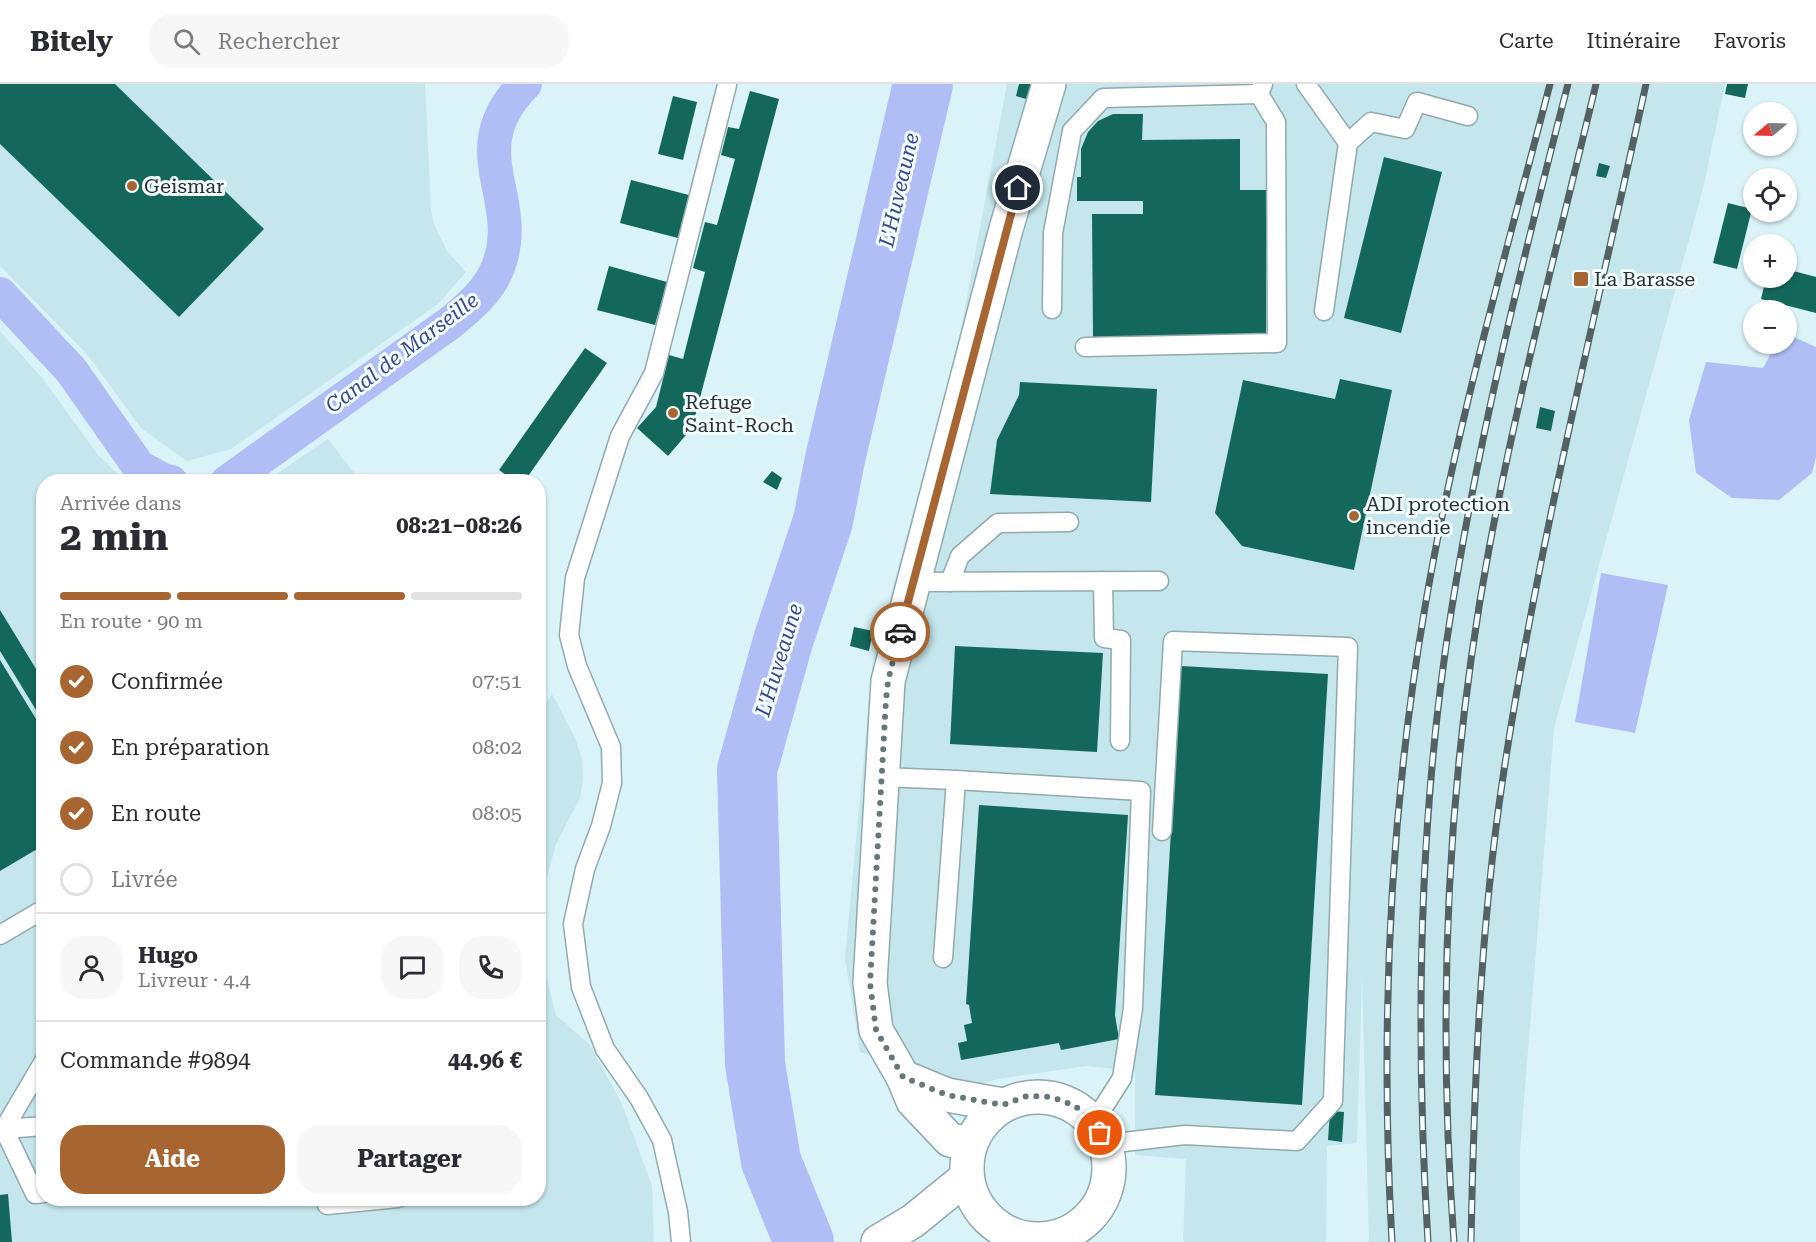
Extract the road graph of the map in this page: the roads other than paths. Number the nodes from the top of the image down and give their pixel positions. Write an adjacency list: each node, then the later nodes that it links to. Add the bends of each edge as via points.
1 (1049, 84): 13 (street, via 1006,229)
2 (1306, 84): 6 (lane)
3 (727, 85): 34 (lane, via 654,373 620,436 575,578 570,635 577,666 611,747 612,783 585,869 573,924 581,987 605,1049 662,1140)
4 (1261, 89): 7 (lane, via 1103,98 1072,131 1053,233); 9 (lane, via 1276,122 1277,343)
5 (1468, 116): 6 (lane, via 1417,102 1406,129 1371,122)
6 (1348, 143): 8 (lane)
7 (1052, 309)
8 (1324, 311)
9 (1086, 347)
10 (1069, 522): 14 (lane, via 998,523 960,556)
11 (1103, 581): 12 (lane); 14 (lane); 15 (lane, via 1104,638 1121,640)
12 (1159, 581)
13 (913, 582): 14 (lane); 16 (street, via 888,681)
14 (950, 582)
15 (1120, 741)
16 (882, 777): 17 (lane); 23 (street, via 870,983 876,1030)
17 (956, 780): 21 (lane); 27 (lane, via 1141,791 1132,1008 1122,1078)
18 (1162, 831): 27 (lane, via 1173,641 1348,647 1333,1101 1297,1141)
19 (36, 914): 20 (lane)
20 (0, 935)
21 (944, 958)
22 (36, 1074): 26 (lane)
23 (903, 1077): 24 (street, via 947,1095); 28 (street, via 913,1101 950,1140)
24 (1003, 1105): 27 (street, via 1027,1096 1052,1097 1075,1106); 28 (street, via 989,1115)
25 (36, 1127): 26 (lane)
26 (2, 1129): 30 (lane)
27 (1100, 1133): 33 (street, via 1110,1164 1108,1184 1101,1203)
28 (970, 1144): 29 (street)
29 (967, 1177): 31 (street); 32 (street)
30 (36, 1194)
31 (984, 1215): 32 (street); 33 (street, via 996,1226 1026,1238)
32 (913, 1221): 35 (street)
33 (1074, 1237)
34 (681, 1242)
35 (878, 1242)

